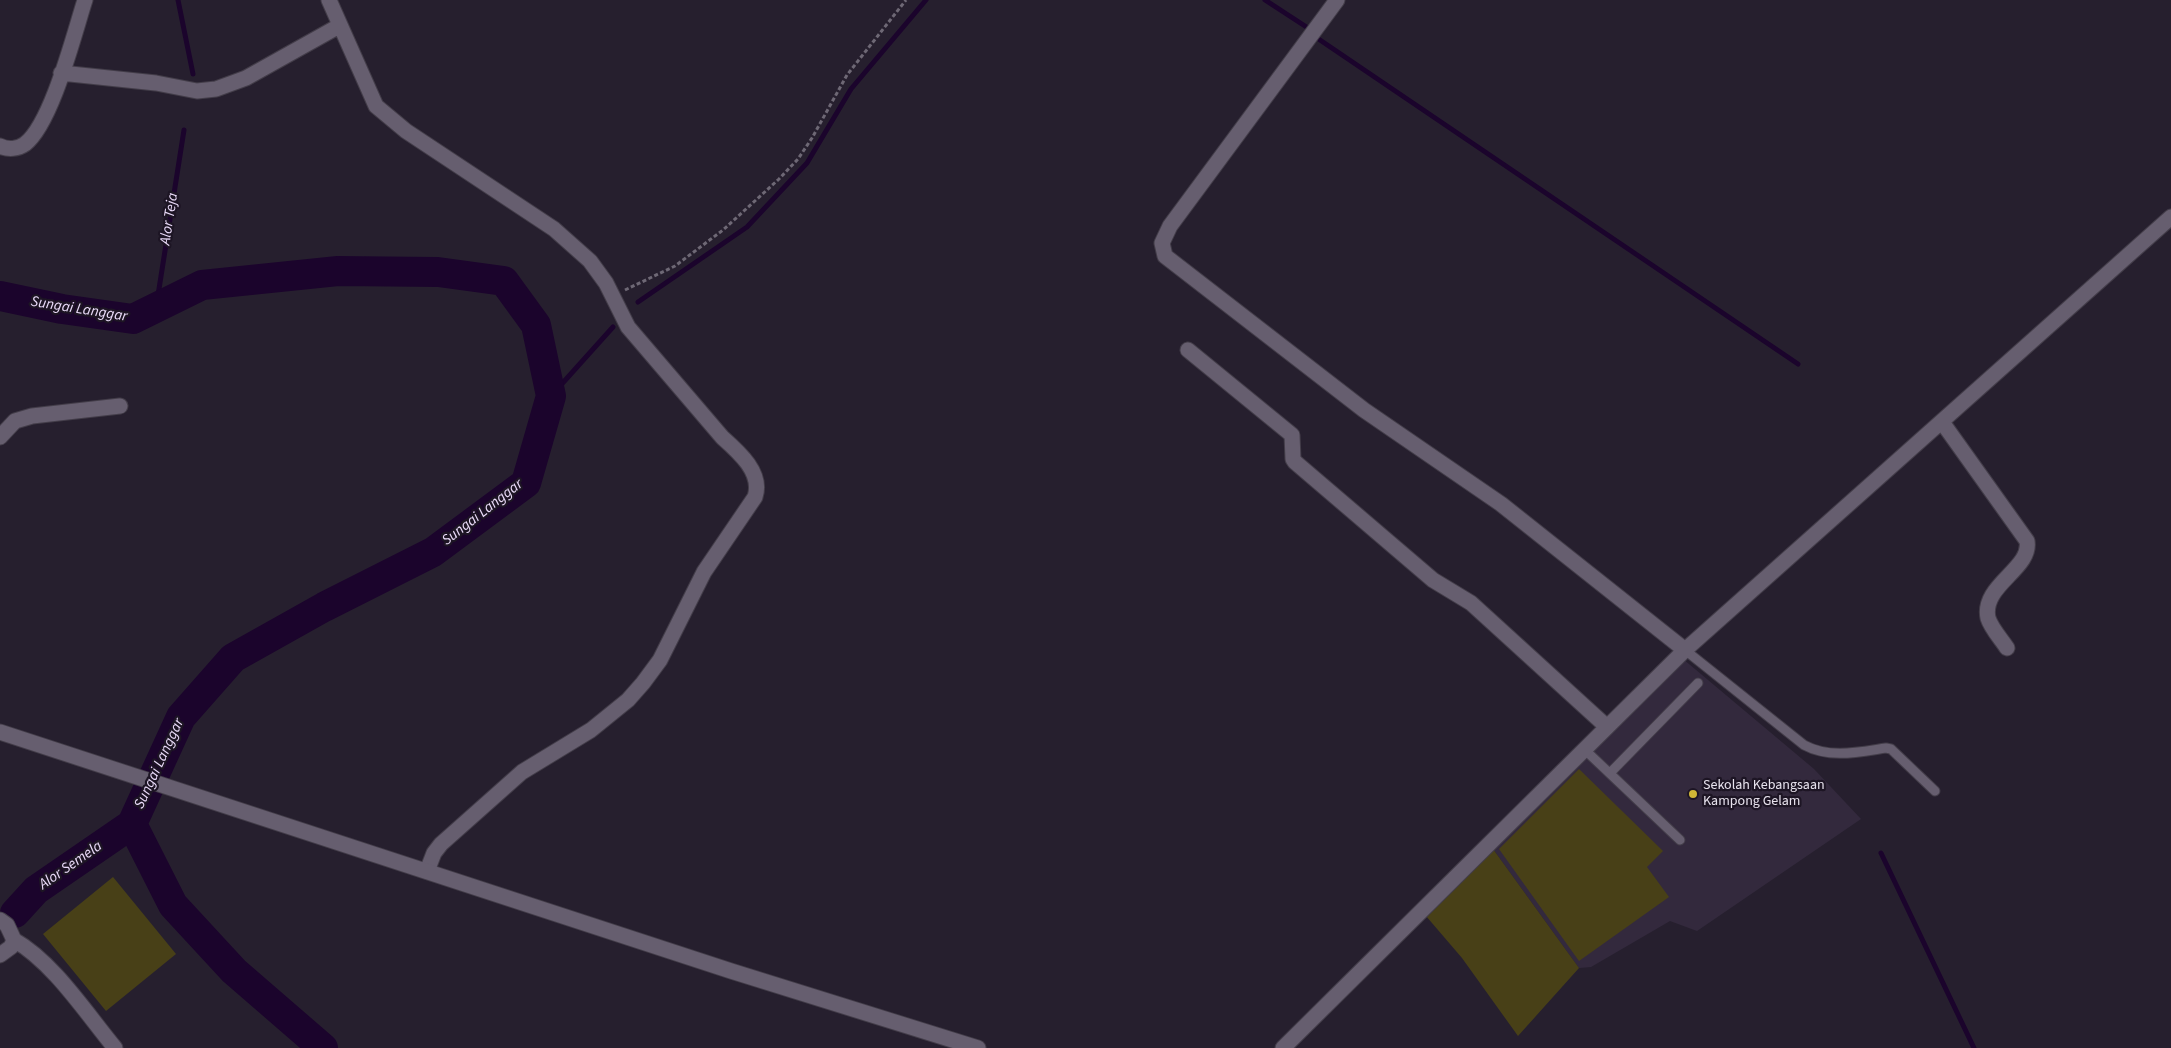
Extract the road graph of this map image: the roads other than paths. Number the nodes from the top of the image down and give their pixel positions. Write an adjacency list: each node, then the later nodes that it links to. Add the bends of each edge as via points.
1 (85, 0): 5 (street)
2 (329, 0): 4 (street)
3 (1337, 0): 13 (street, via 1170,226 1162,243 1165,256 1364,410 1501,504)
4 (339, 26): 5 (street, via 246,78 216,89 197,91 156,83); 21 (street, via 376,106 406,131 570,242 599,272 628,327 722,437 737,450 758,487 755,497 704,572 660,660 643,684 591,730 522,772 441,844)
5 (61, 74): 6 (street, via 42,124 30,140 20,147)
6 (0, 146)
7 (2171, 216): 10 (street)
8 (1188, 350): 15 (street, via 1292,435 1295,462 1433,580 1476,607)
9 (120, 406): 11 (street, via 32,416 15,421)
10 (1942, 422): 12 (street, via 2027,541 2026,556 1997,589 1988,609 1988,618); 13 (street)
11 (0, 437)
12 (2007, 648)
13 (1685, 650): 15 (street); 19 (lane, via 1804,745 1833,753 1856,754 1891,749)
14 (1698, 683): 18 (lane)
15 (1606, 726): 17 (street)
16 (0, 732): 21 (street)
17 (1584, 749): 18 (lane); 27 (street)
18 (1610, 773): 20 (lane)
19 (1934, 791)
20 (1680, 840)
21 (427, 871): 26 (street)
22 (0, 920): 23 (street, via 7,925)
23 (14, 940): 24 (street); 25 (street, via 33,952)
24 (0, 956)
25 (115, 1048)
26 (978, 1048)
27 (1283, 1048)

